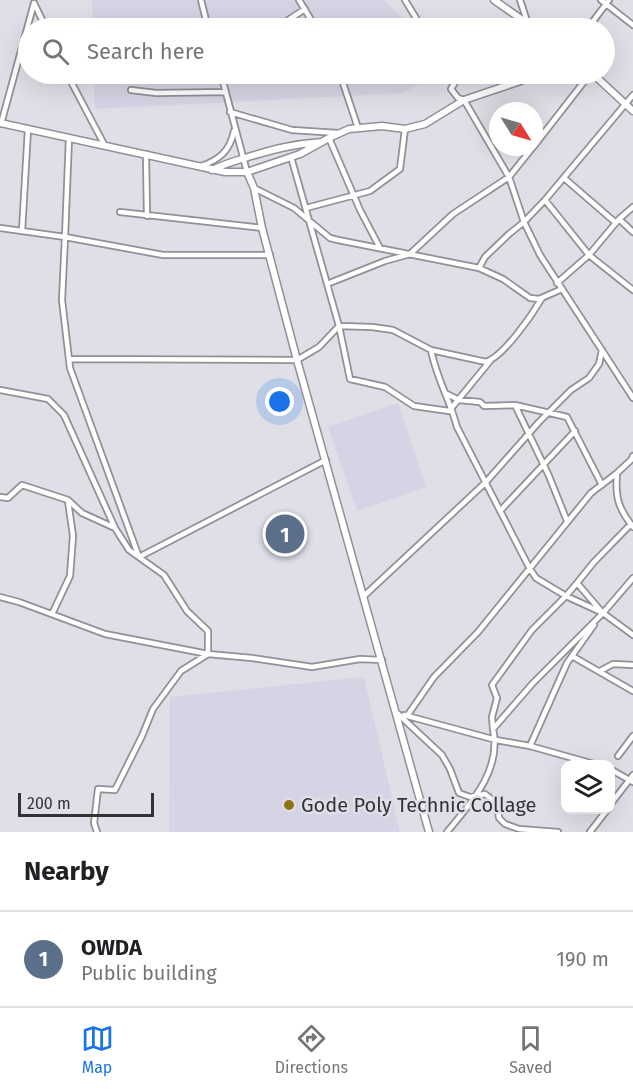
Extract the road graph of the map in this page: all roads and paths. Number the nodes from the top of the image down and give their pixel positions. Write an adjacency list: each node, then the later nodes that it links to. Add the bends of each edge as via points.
1 (201, 0): 11 (street)
2 (299, 0): 8 (street)
3 (405, 0): 14 (street)
4 (494, 0): 15 (street)
5 (520, 0): 16 (street)
6 (34, 1): 9 (street); 10 (street)
7 (605, 1): 17 (street); 18 (street)
8 (305, 9): 12 (street); 13 (street)
9 (29, 18)
10 (42, 18)
11 (206, 18)
12 (291, 18)
13 (310, 18)
14 (416, 18)
15 (520, 18)
16 (526, 18)
17 (594, 18)
18 (633, 25)
19 (18, 60): 34 (street)
20 (73, 84): 43 (street)
21 (224, 84): 28 (street)
22 (343, 84): 35 (street)
23 (454, 84): 30 (street, via 451,89)
24 (511, 84): 30 (street)
25 (584, 84): 40 (street)
26 (603, 84): 31 (street)
27 (131, 90): 28 (street)
28 (226, 92): 33 (street)
29 (633, 94): 31 (street)
30 (464, 100): 38 (street, via 425,124); 51 (street)
31 (626, 104): 32 (street); 52 (street)
32 (633, 111)
33 (230, 112): 37 (street); 39 (street, via 292,130)
34 (1, 123): 36 (street)
35 (358, 128): 38 (street); 39 (street)
36 (28, 129): 41 (street); 65 (street)
37 (235, 129): 47 (street); 48 (street, via 222,155)
38 (405, 129): 54 (street, via 400,169 370,191)
39 (338, 133): 42 (street)
40 (543, 135)
41 (69, 138): 43 (street); 67 (street)
42 (325, 140): 46 (street); 47 (street, via 293,144); 54 (street)
43 (105, 146): 44 (street)
44 (146, 154): 48 (street); 59 (street)
45 (526, 156): 51 (street)
46 (291, 157): 50 (street); 57 (street)
47 (243, 159): 49 (street); 50 (street)
48 (197, 167): 49 (street)
49 (212, 170): 50 (street)
50 (247, 172): 53 (street)
51 (509, 177): 62 (street); 69 (street, via 453,214)
52 (564, 178): 55 (street); 61 (street)
53 (254, 188): 60 (street); 64 (street)
54 (353, 196): 57 (street); 68 (street)
55 (545, 200): 62 (street); 71 (street)
56 (633, 207): 61 (street)
57 (306, 208): 60 (street)
58 (120, 212): 59 (street)
59 (147, 216): 64 (street)
60 (309, 218): 68 (street, via 330,238); 74 (street)
61 (617, 221): 66 (street); 71 (street)
62 (524, 222): 72 (street, via 508,234); 73 (street)
63 (0, 228): 65 (street)
64 (262, 228): 70 (street)
65 (22, 231): 67 (street)
66 (633, 232)
67 (64, 237): 70 (street, via 163,255); 81 (street, via 62,300)
68 (380, 248): 69 (street)
69 (410, 254): 72 (street); 74 (street)
70 (270, 255): 82 (street)
71 (588, 255): 73 (street); 76 (street)
72 (479, 268): 77 (street, via 530,298)
73 (557, 283): 75 (street)
74 (327, 284): 78 (street)
75 (562, 289): 77 (street); 80 (street)
76 (633, 290)
77 (542, 298): 83 (street, via 530,318)
78 (339, 326): 79 (street, via 393,330); 82 (street, via 319,347); 89 (street, via 350,379 385,387 414,406 449,411)
79 (431, 350): 83 (street); 85 (street)
80 (602, 350): 86 (street); 90 (street, via 599,364 589,378)
81 (69, 359): 82 (street); 105 (street)
82 (297, 360): 94 (street)
83 (490, 361): 87 (street)
84 (0, 390): 104 (street, via 48,399 64,415)
85 (445, 393): 87 (street); 89 (street)
86 (633, 398)
87 (459, 400): 88 (street, via 484,406); 89 (street)
88 (515, 405): 90 (street); 92 (street)
89 (452, 408): 97 (street, via 457,427)
90 (548, 413): 91 (street, via 567,417); 92 (street)
91 (574, 431): 95 (street); 98 (street)
92 (529, 434): 95 (street); 97 (street)
93 (633, 456): 96 (street)
94 (326, 460): 105 (street); 109 (street)
95 (543, 463): 101 (street); 102 (street)
96 (617, 473): 98 (street); 103 (street, via 615,493)
97 (486, 482): 101 (street); 109 (street)
98 (602, 485): 102 (street)
99 (0, 497): 100 (street, via 8,498 22,485)
100 (68, 500): 104 (street, via 82,513); 113 (street, via 73,536 70,576)
101 (500, 511): 106 (street)
102 (567, 521): 106 (street)
103 (632, 526): 108 (street)
104 (115, 528): 105 (street, via 129,549)
105 (140, 557): 115 (street, via 164,575 187,611 208,631)
106 (530, 569): 110 (street, via 536,578); 122 (street, via 434,677)
107 (633, 578): 112 (street)
108 (577, 583): 110 (street); 112 (street)
109 (364, 596): 117 (street)
110 (566, 596): 112 (street); 123 (street, via 532,630 492,685 497,698)
111 (0, 597): 113 (street)
112 (603, 613): 114 (street); 116 (street); 123 (street)
113 (52, 614): 115 (street, via 105,634)
114 (633, 635)
115 (208, 654): 117 (street, via 312,667 360,659); 136 (street, via 181,671 153,709 115,790 98,789 94,824)
116 (572, 656): 119 (street); 126 (street)
117 (382, 660): 121 (street)
118 (633, 665): 119 (street, via 613,664)
119 (600, 671): 120 (street)
120 (633, 691)
121 (396, 713): 122 (street); 132 (street, via 442,755 459,793); 137 (street)
122 (407, 716): 125 (street)
123 (493, 729): 125 (street)
124 (633, 736): 127 (street)
125 (496, 740): 126 (street); 132 (street, via 489,771)
126 (530, 746): 128 (street)
127 (618, 756)
128 (577, 760)
129 (615, 772): 131 (street)
130 (633, 775): 131 (street)
131 (631, 781): 133 (street)
132 (477, 795): 135 (street, via 485,794 493,800 505,824); 138 (street)
133 (615, 799)
134 (604, 814): 140 (street)
135 (540, 831): 139 (street)
136 (97, 832)
137 (429, 832)
138 (447, 832)
139 (558, 832)
140 (590, 832)

